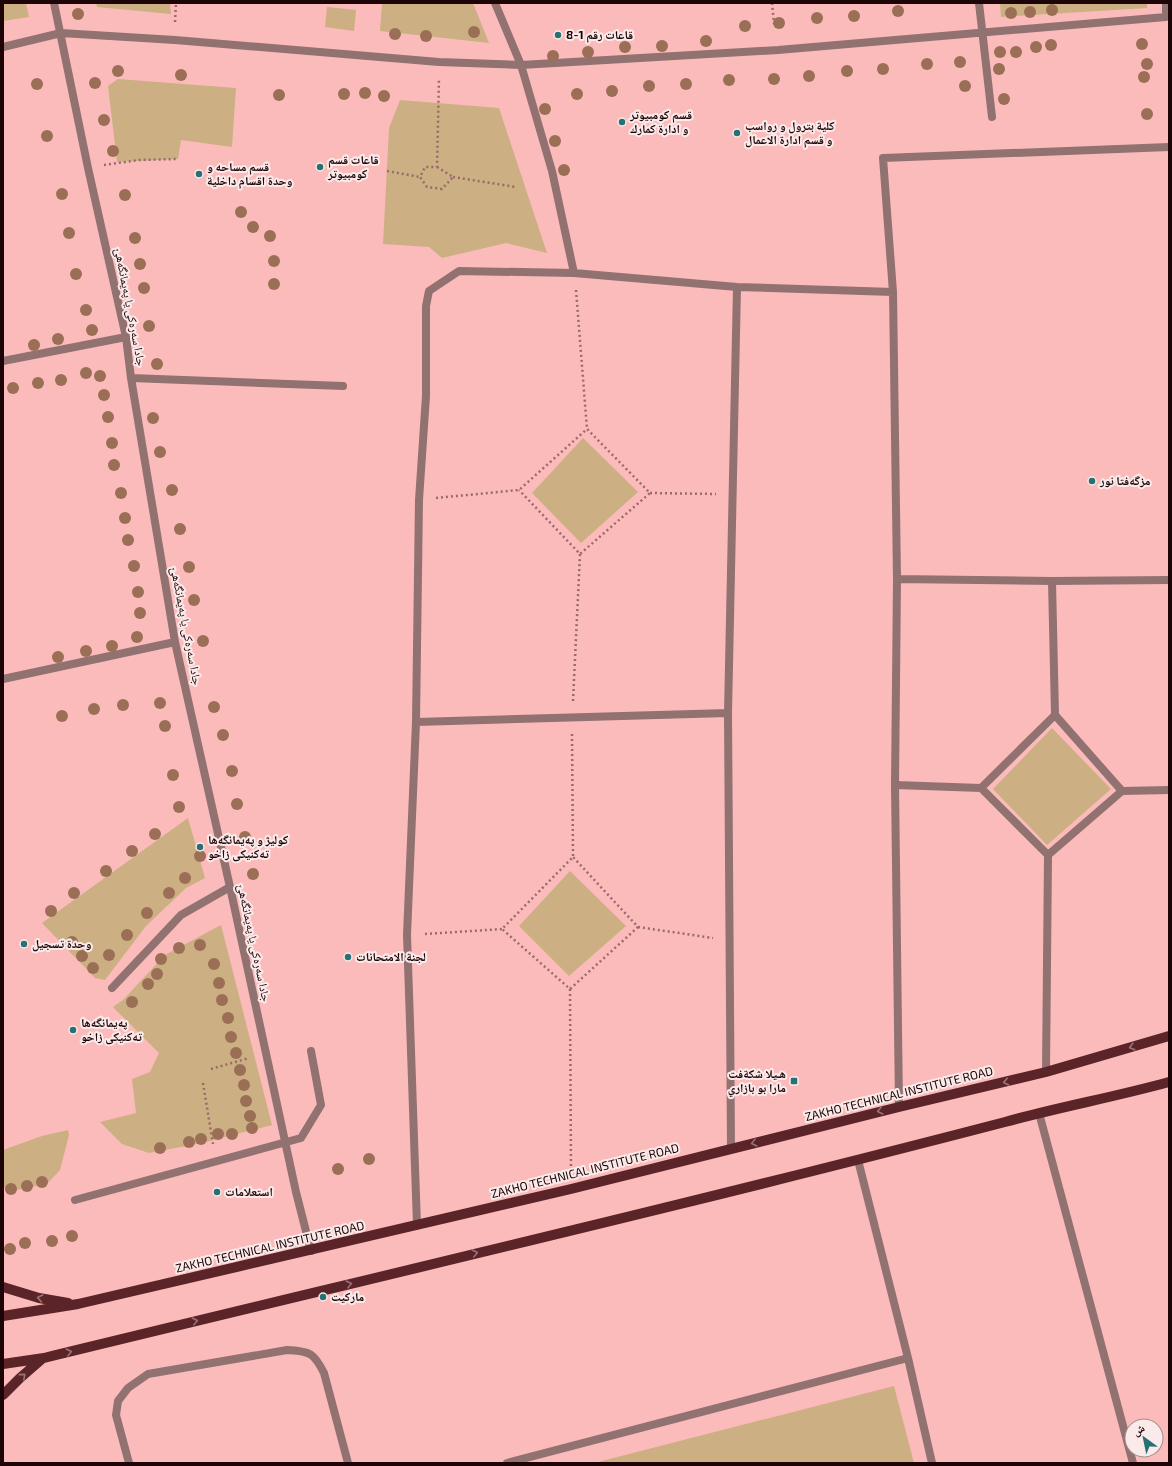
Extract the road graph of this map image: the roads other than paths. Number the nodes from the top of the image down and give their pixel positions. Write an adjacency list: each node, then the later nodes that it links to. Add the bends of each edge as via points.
1 (54, 3): 5 (street, جادا سه‌ره‌كى يا په‌يمانگه‌هێ)
2 (495, 3): 8 (street)
3 (979, 3): 6 (street)
4 (1166, 3): 6 (street, via 1166,17)
5 (61, 33): 7 (street); 8 (street, via 439,62); 14 (street, جادا سه‌ره‌كى يا په‌يمانگه‌هێ)
6 (983, 33): 8 (street, via 778,50); 9 (street)
7 (3, 47)
8 (521, 65): 11 (street, via 552,171)
9 (992, 117)
10 (1169, 147): 13 (street, via 883,158)
11 (574, 273): 12 (street); 25 (street, via 459,271 429,291 426,306 426,396 419,500)
12 (737, 287): 13 (street); 23 (street)
13 (893, 292): 18 (street)
14 (126, 337): 15 (street); 16 (street, جادا سه‌ره‌كى يا په‌يمانگه‌هێ)
15 (3, 361)
16 (131, 378): 17 (street); 21 (street, جادا سه‌ره‌كى يا په‌يمانگه‌هێ)
17 (343, 386)
18 (897, 579): 20 (street); 26 (street)
19 (1169, 580): 20 (street)
20 (1052, 581): 24 (street)
21 (175, 642): 22 (street); 31 (street, جادا سه‌ره‌كى يا په‌يمانگه‌هێ)
22 (3, 679)
23 (728, 713): 25 (street); 40 (street)
24 (1055, 715): 27 (street); 29 (street)
25 (416, 722): 43 (street, via 407,935)
26 (895, 785): 27 (street); 37 (street)
27 (981, 788): 30 (street)
28 (1169, 790): 29 (street)
29 (1122, 791): 30 (street)
30 (1048, 855): 35 (street)
31 (230, 887): 32 (street, via 181,915); 39 (street, جادا سه‌ره‌كى يا په‌يمانگه‌هێ)
32 (112, 988)
33 (1169, 1036): 35 (main road, ZAKHO TECHNICAL INSTITUTE ROAD, one-way to 35)
34 (311, 1051): 39 (street, via 321,1105 301,1138)
35 (1046, 1072): 37 (main road, ZAKHO TECHNICAL INSTITUTE ROAD, one-way to 37)
36 (1169, 1082): 38 (main road)
37 (899, 1107): 40 (main road, ZAKHO TECHNICAL INSTITUTE ROAD, one-way to 40)
38 (1039, 1113): 41 (main road); 56 (street)
39 (286, 1143): 42 (street); 44 (street, جادا سه‌ره‌كى يا په‌يمانگه‌هێ)
40 (731, 1148): 43 (main road, ZAKHO TECHNICAL INSTITUTE ROAD)
41 (858, 1160): 48 (main road, one-way to 41); 49 (street)
42 (75, 1200)
43 (417, 1225): 44 (main road, ZAKHO TECHNICAL INSTITUTE ROAD)
44 (311, 1250): 46 (main road, ZAKHO TECHNICAL INSTITUTE ROAD)
45 (3, 1288): 46 (main road, one-way to 45, via 39,1298)
46 (78, 1304): 47 (main road, ZAKHO TECHNICAL INSTITUTE ROAD)
47 (3, 1316)
48 (44, 1358): 50 (main road); 51 (main road, one-way to 48)
49 (908, 1358): 54 (street); 55 (street)
50 (3, 1364)
51 (3, 1395)
52 (129, 1463): 53 (street, via 116,1415 118,1401 128,1388 148,1374 287,1350 305,1351 318,1360 324,1373)
53 (348, 1463)
54 (507, 1463)
55 (932, 1463)
56 (1133, 1463)

